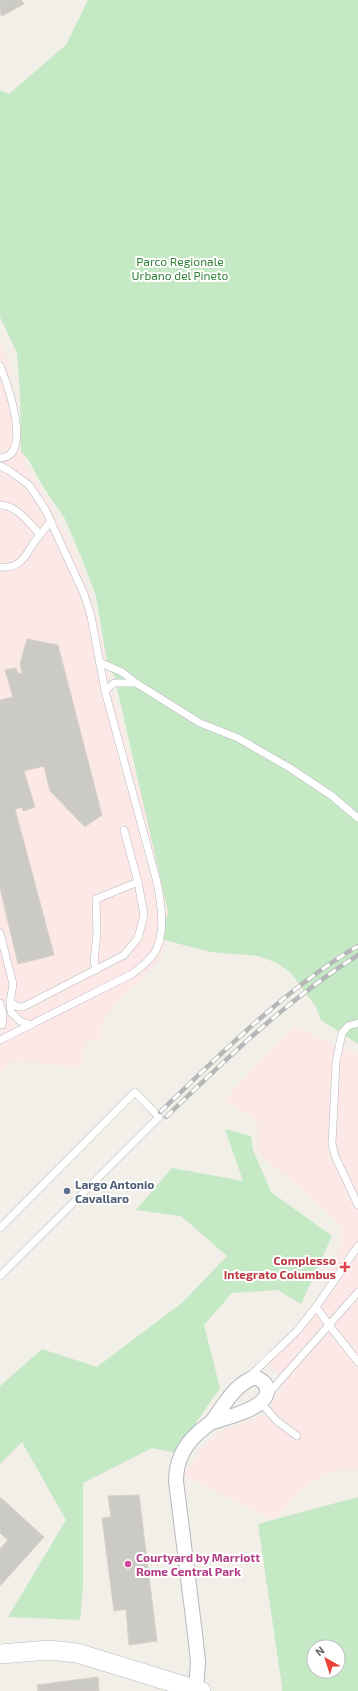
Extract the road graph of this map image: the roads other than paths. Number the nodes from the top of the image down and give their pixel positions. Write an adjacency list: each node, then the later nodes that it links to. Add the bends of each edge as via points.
1 (0, 366): 2 (lane, via 17,428 17,444 13,451)
2 (0, 458)
3 (0, 466): 5 (lane, via 29,485)
4 (0, 505): 6 (lane, via 8,505 17,510)
5 (51, 521): 6 (lane); 8 (lane, via 84,594 91,616)
6 (40, 534): 7 (lane, via 24,559 10,568)
7 (0, 567)
8 (99, 662): 9 (lane, via 122,672); 10 (lane)
9 (136, 683): 10 (lane, via 114,683); 11 (lane, via 200,723 238,738 290,768 332,796)
10 (105, 691): 19 (lane, via 157,882 162,908 159,940 154,954 132,974)
11 (358, 818)
12 (124, 830): 13 (lane)
13 (138, 882): 15 (lane, via 144,915 138,938 124,955); 15 (lane, via 96,899)
14 (0, 933): 16 (lane, via 12,984)
15 (96, 970): 16 (lane, via 23,1006 18,1007)
16 (10, 1002): 19 (lane, via 11,1012 20,1022)
17 (0, 1006): 20 (lane, via 3,1015)
18 (358, 1023): 23 (lane, via 348,1026 342,1034 336,1062 332,1144)
19 (31, 1025): 21 (lane)
20 (1, 1026): 21 (lane)
21 (16, 1032): 22 (lane)
22 (0, 1040)
23 (358, 1205)
24 (0, 1228): 26 (lane, via 135,1092 159,1117)
25 (358, 1246): 28 (lane)
26 (0, 1276)
27 (358, 1292): 29 (lane)
28 (316, 1307): 29 (lane); 31 (lane, via 297,1331)
29 (329, 1325): 30 (lane); 32 (lane)
30 (358, 1362)
31 (246, 1380): 32 (street, via 255,1377 262,1381 267,1387); 33 (street, via 223,1404)
32 (264, 1399): 33 (street, via 235,1416); 34 (lane, via 277,1421)
33 (212, 1422): 36 (street, via 188,1443 178,1460 176,1474 196,1642)
34 (297, 1436)
35 (0, 1654): 36 (street, via 65,1651)
36 (198, 1690)

